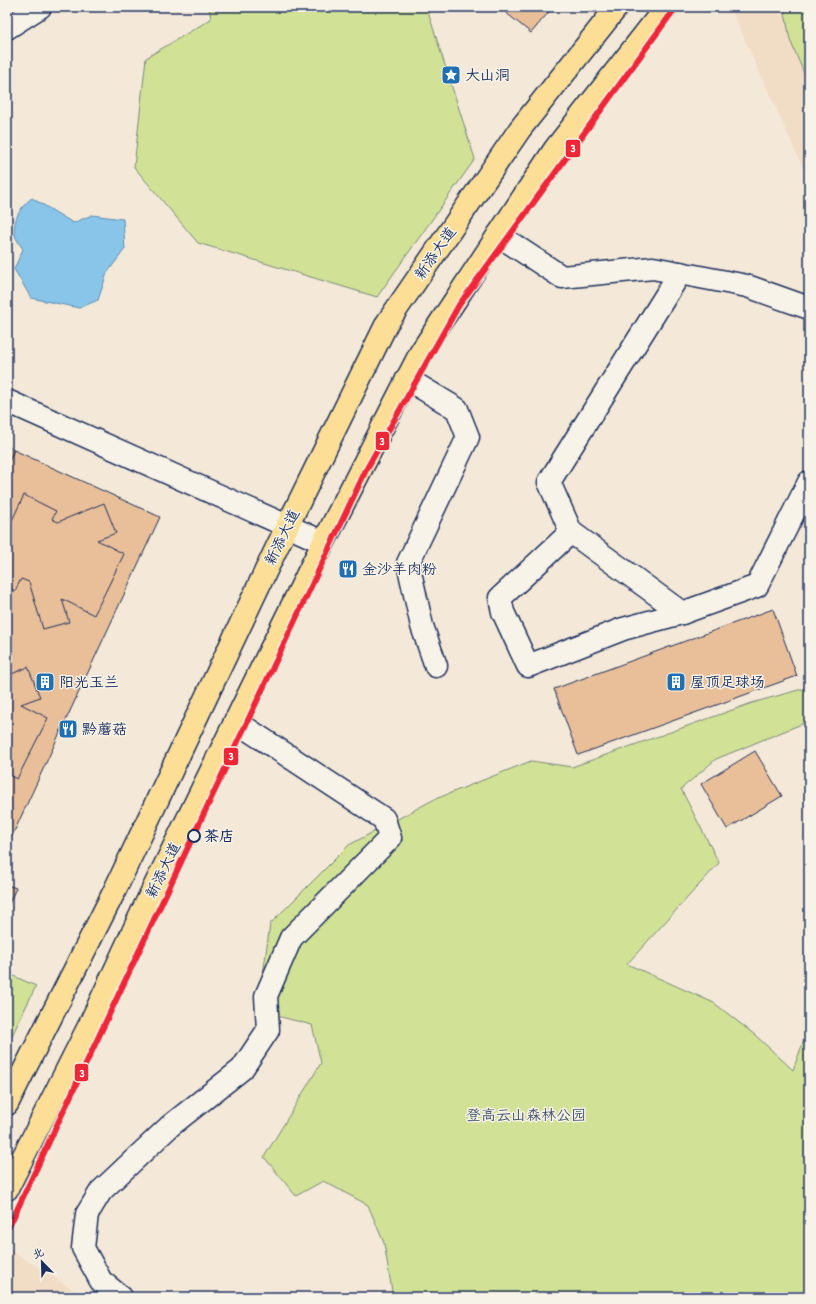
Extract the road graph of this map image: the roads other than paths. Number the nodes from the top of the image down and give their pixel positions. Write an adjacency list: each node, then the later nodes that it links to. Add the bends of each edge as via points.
1 (40, 7): 4 (street)
2 (617, 7): 11 (main road, 新添大道, via 520,129 387,323)
3 (666, 7): 5 (main road, 新添大道, via 555,149)
4 (7, 28)
5 (498, 235): 6 (street, via 562,276 654,268); 8 (main road, 新添大道, via 421,352)
6 (680, 273): 7 (street, via 747,286); 12 (street, via 549,482)
7 (809, 308)
8 (407, 379): 13 (main road, 新添大道); 15 (street, via 457,409 468,437 408,563 422,626)
9 (7, 401): 11 (street)
10 (809, 482): 14 (street, via 757,586)
11 (287, 526): 13 (street); 17 (main road, 新添大道, via 113,894)
12 (571, 532): 14 (street); 14 (street, via 500,598 503,612 528,666 623,629)
13 (323, 542): 16 (main road, 新添大道)
14 (682, 613)
15 (436, 666)
16 (235, 721): 18 (main road, 新添大道, via 90,1024); 19 (street, via 384,819 390,838 291,938 266,996 268,1030 242,1069 170,1126 101,1191 87,1214 83,1248 101,1281)
17 (7, 1104)
18 (7, 1189)
19 (121, 1297)

